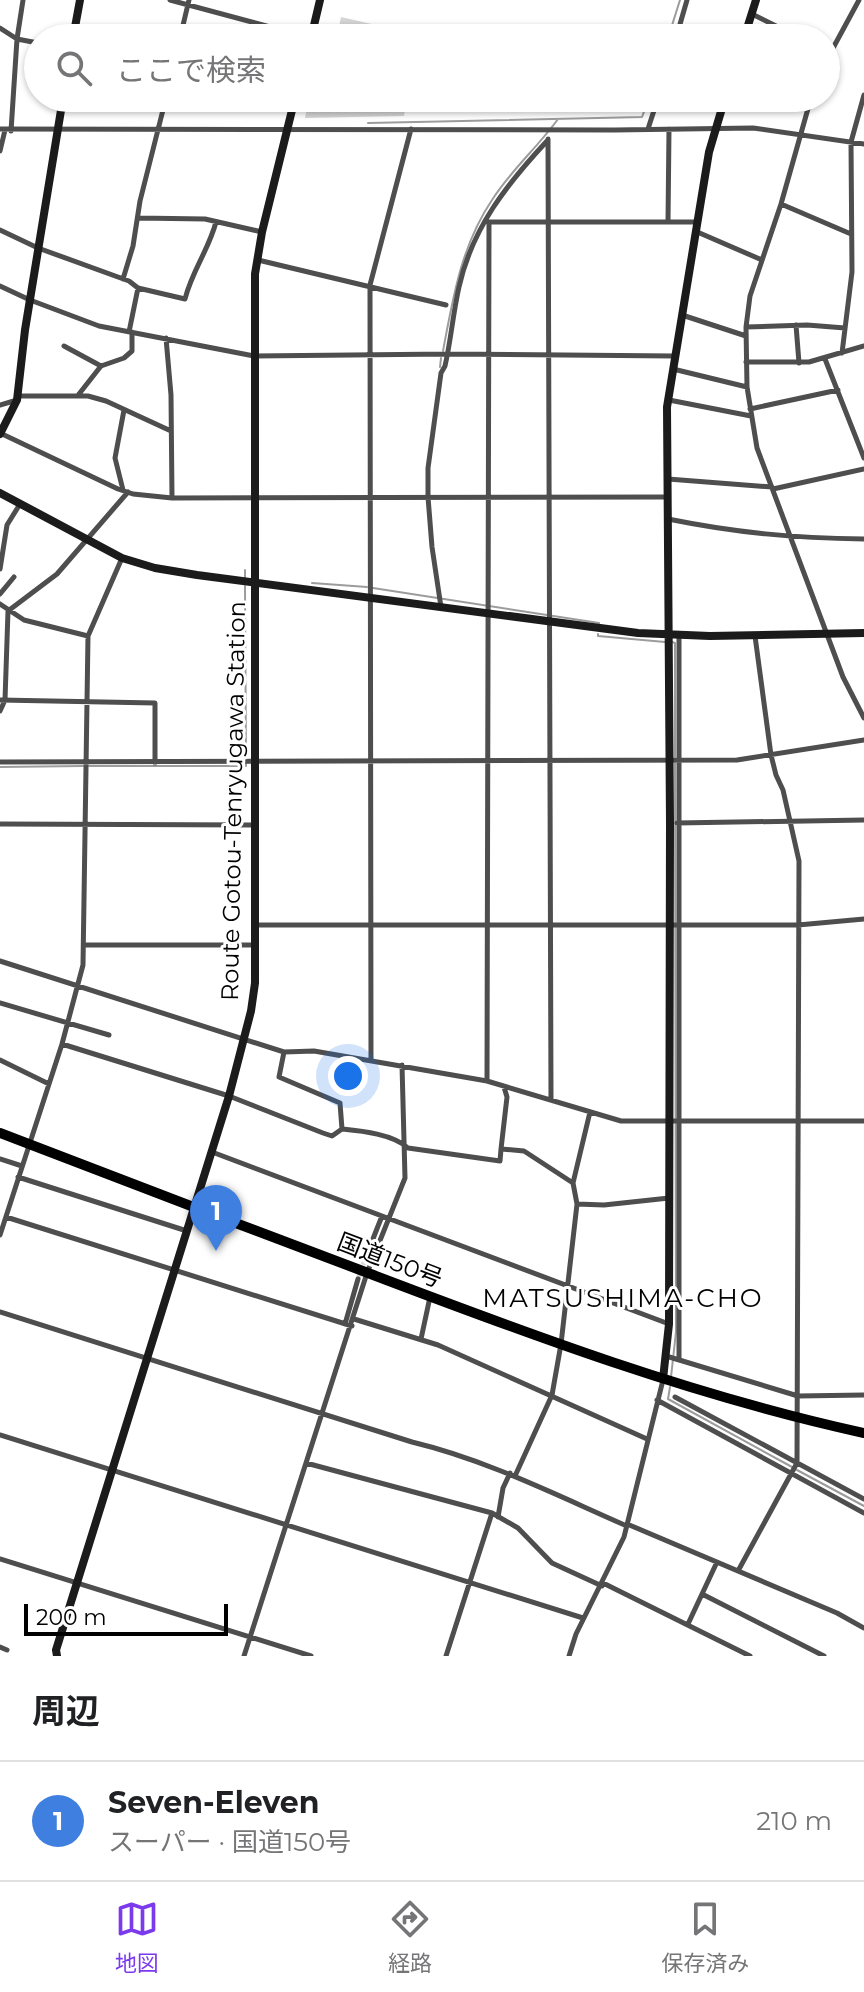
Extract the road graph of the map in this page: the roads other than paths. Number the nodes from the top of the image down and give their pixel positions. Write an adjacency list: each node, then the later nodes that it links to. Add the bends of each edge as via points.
1 (23, 0): 19 (street)
2 (80, 0): 10 (street)
3 (170, 0): 8 (street)
4 (320, 0): 13 (street)
5 (687, 0): 14 (street)
6 (756, 0): 9 (street)
7 (859, 0): 18 (street)
8 (189, 2): 11 (street); 12 (street)
9 (752, 14): 15 (street); 16 (street)
10 (76, 24)
11 (184, 24)
12 (264, 24)
13 (314, 24)
14 (680, 24)
15 (749, 24)
16 (772, 24)
17 (0, 28): 19 (street)
18 (840, 32)
19 (17, 39): 20 (street); 34 (street)
20 (24, 40)
21 (864, 95): 39 (street)
22 (61, 112): 35 (street)
23 (163, 112): 28 (street)
24 (292, 112): 29 (street)
25 (653, 112): 31 (street)
26 (721, 112): 33 (street)
27 (807, 112): 37 (street)
28 (159, 128): 29 (street); 35 (street); 43 (street)
29 (288, 128): 30 (street); 49 (street)
30 (411, 129): 36 (street); 55 (street)
31 (648, 129): 32 (street); 36 (street)
32 (669, 129): 33 (street); 46 (street)
33 (716, 129): 37 (street); 47 (street)
34 (5, 130): 35 (street); 41 (street)
35 (58, 131): 51 (street)
36 (552, 131): 38 (street)
37 (801, 134): 39 (street); 42 (street)
38 (548, 139): 45 (street); 70 (street, via 495,202 472,243 459,284)
39 (851, 142): 40 (street); 50 (street)
40 (864, 144)
41 (0, 151)
42 (781, 204): 50 (street); 53 (street)
43 (138, 218): 44 (street); 54 (street)
44 (216, 222): 49 (street); 57 (street, via 185,299)
45 (548, 222): 46 (street); 73 (street, via 489,222); 75 (street)
46 (668, 222): 47 (street)
47 (696, 226): 53 (street); 60 (street)
48 (0, 230): 51 (street)
49 (262, 232): 52 (street)
50 (851, 234): 63 (street)
51 (38, 248): 54 (street); 58 (street)
52 (257, 260): 55 (street); 72 (street)
53 (762, 260): 62 (street)
54 (123, 279): 57 (street)
55 (370, 285): 59 (street); 71 (street)
56 (0, 286): 58 (street)
57 (138, 288): 64 (street)
58 (30, 300): 64 (street); 84 (street)
59 (446, 305)
60 (681, 314): 65 (street); 74 (street)
61 (796, 325): 62 (street); 63 (street); 78 (street)
62 (746, 327): 65 (street)
63 (845, 328): 69 (street)
64 (130, 332): 66 (street); 79 (street, via 132,351)
65 (746, 336): 77 (street)
66 (166, 338): 72 (street); 89 (street)
67 (64, 346): 79 (street)
68 (864, 346): 69 (street)
69 (842, 353): 76 (street)
70 (448, 354): 71 (street); 73 (street); 98 (street, via 436,407)
71 (369, 355): 72 (street); 97 (street)
72 (254, 356): 103 (street)
73 (489, 356): 75 (street); 99 (street)
74 (674, 356): 75 (street); 80 (street)
75 (548, 357): 100 (street)
76 (825, 359): 78 (street); 82 (street)
77 (746, 362): 78 (street); 81 (street)
78 (799, 363)
79 (101, 366): 83 (street)
80 (672, 368): 81 (street); 85 (street)
81 (747, 387): 88 (street)
82 (838, 390): 88 (street); 91 (street)
83 (78, 394): 84 (street); 87 (street)
84 (17, 398): 86 (street); 90 (street)
85 (668, 400): 88 (street); 93 (street)
86 (0, 405)
87 (124, 410): 89 (street); 95 (street, via 115,458)
88 (750, 413): 94 (street)
89 (171, 431): 102 (street)
90 (0, 433): 95 (street)
91 (864, 458)
92 (864, 469): 94 (street)
93 (668, 479): 94 (street); 101 (street)
94 (773, 488): 106 (street)
95 (126, 491): 102 (street); 107 (street)
96 (0, 493): 104 (street)
97 (370, 496): 98 (street); 103 (street); 116 (street)
98 (428, 497): 99 (street); 118 (street)
99 (489, 497): 100 (street); 120 (street)
100 (549, 497): 101 (street); 121 (street)
101 (668, 497): 105 (street)
102 (172, 498): 103 (street)
103 (255, 499): 113 (street)
104 (20, 504): 107 (street); 110 (street, via 7,525)
105 (668, 519): 106 (street); 124 (street)
106 (789, 538): 108 (street); 123 (street)
107 (85, 539): 109 (street); 119 (street, via 57,574)
108 (864, 539)
109 (122, 558): 113 (street); 126 (street)
110 (0, 569)
111 (0, 577): 114 (street)
112 (14, 577): 114 (street)
113 (255, 584): 116 (street, Route Gotou-Tenryugawa Station); 140 (street, Route Gotou-Tenryugawa Station)
114 (7, 585): 115 (street)
115 (0, 594)
116 (371, 599): 118 (street, Route Gotou-Tenryugawa Station); 138 (street)
117 (0, 604): 119 (street)
118 (441, 608): 120 (street, Route Gotou-Tenryugawa Station)
119 (8, 611): 126 (street, via 38,625); 127 (street)
120 (488, 614): 121 (street, Route Gotou-Tenryugawa Station); 133 (street)
121 (550, 623): 124 (street, Route Gotou-Tenryugawa Station); 134 (street)
122 (864, 633): 123 (street, Route Gotou-Tenryugawa Station)
123 (827, 634): 125 (street, Route Gotou-Tenryugawa Station); 130 (street)
124 (674, 635): 125 (street, Route Gotou-Tenryugawa Station); 135 (street)
125 (755, 635): 132 (street)
126 (88, 636): 128 (street)
127 (2, 700): 128 (street); 129 (street)
128 (88, 700): 137 (street); 139 (street, via 155,703)
129 (0, 711)
130 (864, 718)
131 (864, 740): 132 (street)
132 (771, 755): 135 (street); 143 (street)
133 (487, 761): 134 (street); 138 (street); 149 (street)
134 (549, 761): 135 (street); 152 (street)
135 (674, 761): 142 (street)
136 (0, 762): 137 (street)
137 (87, 762): 139 (street); 145 (street)
138 (371, 762): 140 (street); 148 (street)
139 (155, 763): 140 (street)
140 (255, 763): 146 (street, Route Gotou-Tenryugawa Station)
141 (864, 820): 143 (street)
142 (674, 823): 143 (street); 150 (street)
143 (789, 823): 153 (street, via 799,861)
144 (0, 824): 145 (street)
145 (86, 824): 146 (street); 154 (street)
146 (255, 825): 151 (street, Route Gotou-Tenryugawa Station)
147 (864, 919): 153 (street)
148 (371, 924): 149 (street); 151 (street); 165 (street)
149 (487, 924): 152 (street); 167 (street)
150 (674, 924): 152 (street); 153 (street); 173 (street)
151 (255, 925): 155 (street, Route Gotou-Tenryugawa Station)
152 (550, 925): 171 (street)
153 (798, 925): 174 (street)
154 (84, 945): 155 (street); 157 (street)
155 (255, 945): 161 (street, Route Gotou-Tenryugawa Station, via 255,983)
156 (0, 961): 157 (street)
157 (77, 985): 159 (street); 161 (street)
158 (0, 1003): 159 (street)
159 (66, 1023): 160 (street); 162 (street)
160 (109, 1035)
161 (245, 1039): 163 (street); 170 (street, Route Gotou-Tenryugawa Station)
162 (62, 1044): 168 (street); 170 (street)
163 (284, 1052): 165 (street, via 314,1051); 176 (street, via 279,1077 340,1103)
164 (0, 1060): 168 (street)
165 (371, 1061): 166 (street)
166 (402, 1065): 167 (street); 179 (street)
167 (487, 1081): 169 (street)
168 (49, 1084): 178 (street)
169 (504, 1086): 171 (street); 180 (street)
170 (229, 1096): 176 (street, via 332,1136); 181 (street, Route Gotou-Tenryugawa Station)
171 (551, 1100): 172 (street)
172 (590, 1112): 173 (street, via 621,1121); 185 (street)
173 (675, 1121): 174 (street); 186 (street); 206 (street)
174 (797, 1121): 175 (street); 210 (street)
175 (864, 1121)
176 (342, 1129): 179 (street)
177 (0, 1133): 178 (highway, 国道150号)
178 (29, 1144): 183 (street); 188 (highway, 国道150号)
179 (405, 1144): 180 (street, via 500,1161); 190 (street, via 405,1178)
180 (501, 1149): 185 (street, via 524,1151)
181 (211, 1151): 188 (street, Route Gotou-Tenryugawa Station); 190 (street)
182 (0, 1159): 183 (street)
183 (22, 1166): 184 (street)
184 (18, 1177): 189 (street); 191 (street)
185 (573, 1183): 187 (street)
186 (669, 1198): 187 (street); 200 (street)
187 (577, 1204): 196 (street)
188 (194, 1207): 191 (street, Route Gotou-Tenryugawa Station); 195 (highway, 国道150号)
189 (6, 1217): 192 (street); 194 (street)
190 (386, 1218): 193 (street); 195 (street); 196 (street)
191 (187, 1231): 194 (street, Route Gotou-Tenryugawa Station)
192 (0, 1235)
193 (367, 1254)
194 (175, 1270): 201 (street); 205 (street, Route Gotou-Tenryugawa Station)
195 (363, 1276): 197 (highway, 国道150号); 199 (street); 201 (street)
196 (568, 1286): 200 (street); 203 (street)
197 (430, 1297): 202 (street); 203 (highway, 国道150号)
198 (0, 1312): 205 (street)
199 (354, 1319): 201 (street); 202 (street)
200 (669, 1324): 204 (street)
201 (348, 1325): 214 (street)
202 (421, 1339): 208 (street)
203 (561, 1344): 207 (highway, 国道150号); 208 (street)
204 (666, 1356): 206 (street); 207 (street)
205 (148, 1358): 214 (street); 222 (street, Route Gotou-Tenryugawa Station)
206 (679, 1360): 210 (street)
207 (663, 1379): 212 (street); 215 (highway, 国道150号)
208 (552, 1395): 219 (street); 223 (street)
209 (864, 1395): 210 (street)
210 (798, 1396): 215 (street)
211 (675, 1397): 213 (street)
212 (657, 1400): 216 (street); 219 (street)
213 (700, 1410): 216 (street); 221 (street)
214 (323, 1413): 220 (street); 223 (street)
215 (797, 1418): 217 (highway, 国道150号); 221 (street)
216 (694, 1420): 224 (street)
217 (864, 1433)
218 (0, 1435): 222 (street)
219 (647, 1439): 229 (street)
220 (306, 1463): 227 (street); 228 (street)
221 (797, 1463): 224 (street); 225 (street)
222 (113, 1471): 228 (street); 233 (street, Route Gotou-Tenryugawa Station)
223 (512, 1474): 227 (street); 229 (street)
224 (792, 1474): 226 (street); 232 (street)
225 (864, 1499)
226 (864, 1513)
227 (495, 1515): 234 (street); 235 (street, via 518,1528 552,1563)
228 (287, 1525): 234 (street); 240 (street)
229 (627, 1525): 231 (street); 235 (street)
230 (0, 1559): 233 (street)
231 (717, 1562): 232 (street); 236 (street)
232 (738, 1571): 239 (street)
233 (78, 1582): 240 (street); 241 (street, Route Gotou-Tenryugawa Station)
234 (469, 1583): 237 (street); 244 (street)
235 (602, 1584): 237 (street); 238 (street)
236 (702, 1594): 238 (street); 247 (street)
237 (583, 1618): 245 (street)
238 (688, 1624): 246 (street)
239 (864, 1626)
240 (250, 1637): 242 (street); 243 (street)
241 (54, 1654)
242 (244, 1656)
243 (311, 1656)
244 (446, 1656)
245 (569, 1656)
246 (750, 1656)
247 (824, 1656)

